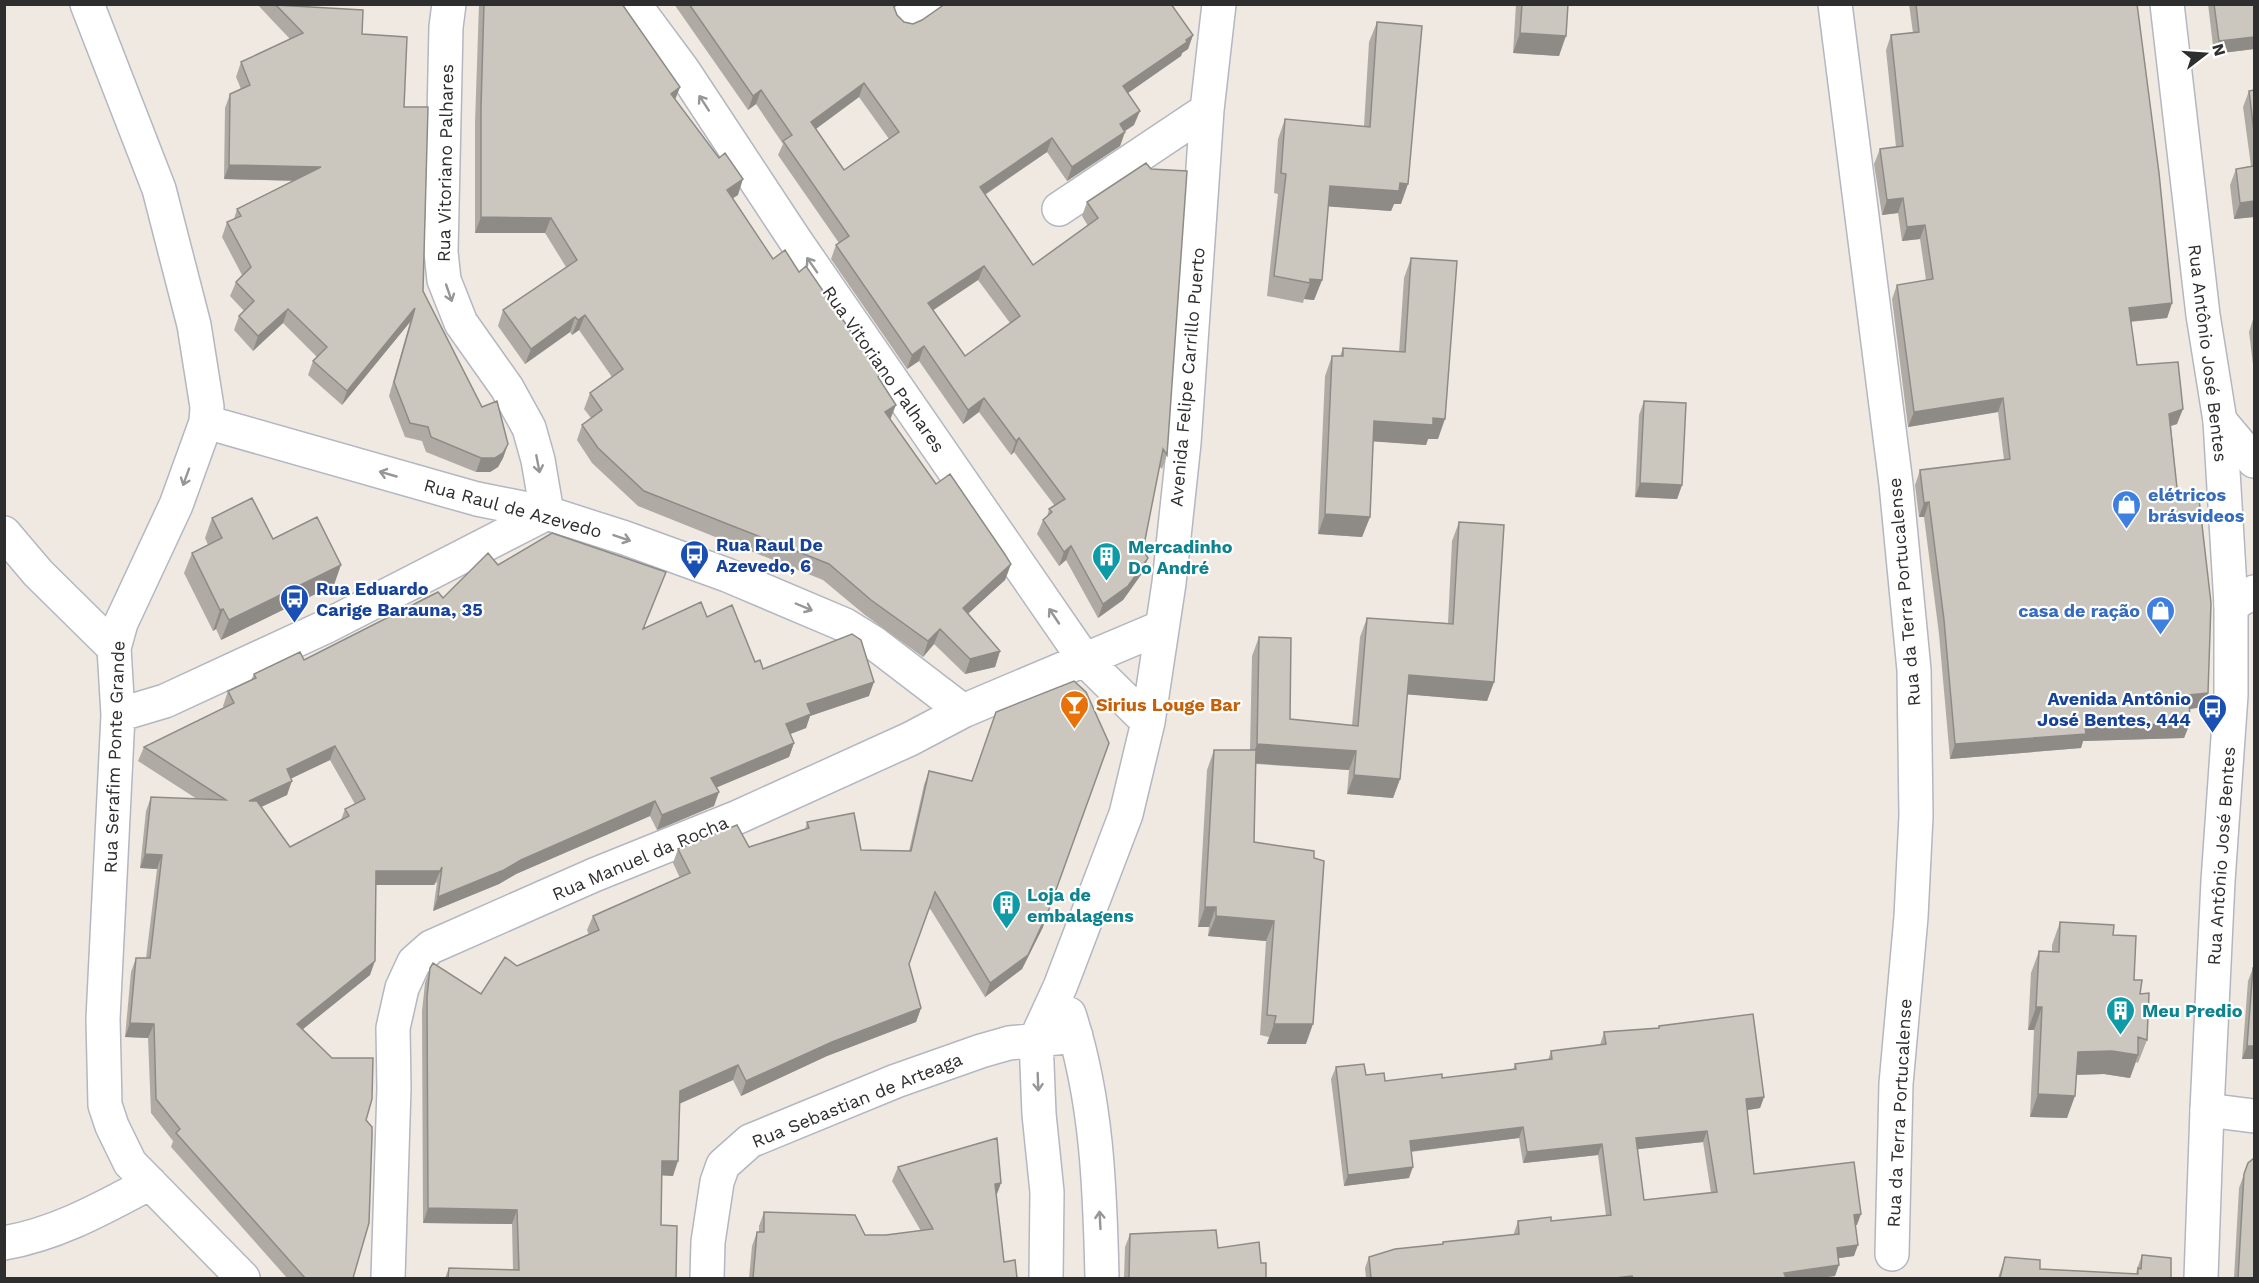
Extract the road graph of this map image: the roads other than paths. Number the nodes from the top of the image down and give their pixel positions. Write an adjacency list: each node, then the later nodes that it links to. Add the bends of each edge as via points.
1 (87, 4): 9 (street, Rua Serafim Ponte Grande, via 159,189 194,326)
2 (448, 4): 12 (street, Rua Vitoriano Palhares, one-way to 12, via 441,252 444,280 461,324 507,388 529,428)
3 (634, 4): 17 (street, Rua Vitoriano Palhares, one-way to 3, via 795,240 683,70)
4 (1219, 4): 7 (street, Avenida Felipe Carrillo Puerto)
5 (1835, 4): 28 (street, Rua da Terra Portucalense, via 1896,484 1914,670 1916,816 1896,1084)
6 (2167, 4): 10 (street, Rua Antônio José Bentes, via 2203,315)
7 (1207, 111): 8 (street); 15 (street, Avenida Felipe Carrillo Puerto, via 1184,443)
8 (1059, 209)
9 (206, 422): 12 (street, Rua Raul de Azevedo, one-way to 9, via 477,499); 16 (street, Rua Serafim Ponte Grande, one-way to 16, via 176,505 121,623)
10 (2220, 422): 11 (street); 14 (street, Rua Antônio José Bentes)
11 (2254, 460)
12 (547, 513): 18 (street, Rua Raul de Azevedo, one-way to 18, via 727,575 845,625); 19 (street, via 325,627 165,701)
13 (4, 533): 16 (street, via 38,573)
14 (2243, 599): 24 (street, Rua Antônio José Bentes, via 2231,695)
15 (1162, 627): 17 (street, Rua Manuel da Rocha); 20 (street, Avenida Felipe Carrillo Puerto)
16 (114, 648): 19 (street, Rua Serafim Ponte Grande)
17 (1084, 659): 18 (street, Rua Manuel da Rocha); 20 (street, Rua Vitoriano Palhares)
18 (963, 711): 30 (street, Rua Manuel da Rocha, via 738,817 431,947 414,962 402,988 393,1028)
19 (118, 715): 26 (street, Rua Serafim Ponte Grande, via 103,1081 112,1126 130,1163)
20 (1148, 722): 21 (street, Avenida Felipe Carrillo Puerto, via 1126,814)
21 (1060, 987): 22 (street); 23 (street, Avenida Felipe Carrillo Puerto)
22 (1076, 1036): 23 (street, Rua Sebastian de Arteaga); 33 (street, one-way to 22, via 1097,1143)
23 (1036, 1039): 31 (street, Rua Sebastian de Arteaga, via 981,1051 896,1081 750,1141 723,1165 717,1182); 32 (street, Avenida Felipe Carrillo Puerto, one-way to 32, via 1047,1192)
24 (2207, 1110): 25 (street); 34 (street, Rua Antônio José Bentes)
25 (2254, 1116)
26 (150, 1183): 27 (street, via 81,1220); 29 (street, Rua Serafim Ponte Grande)
27 (4, 1243)
28 (1892, 1254)
29 (243, 1278)
30 (388, 1278)
31 (707, 1278)
32 (1046, 1278)
33 (1102, 1278)
34 (2201, 1278)

